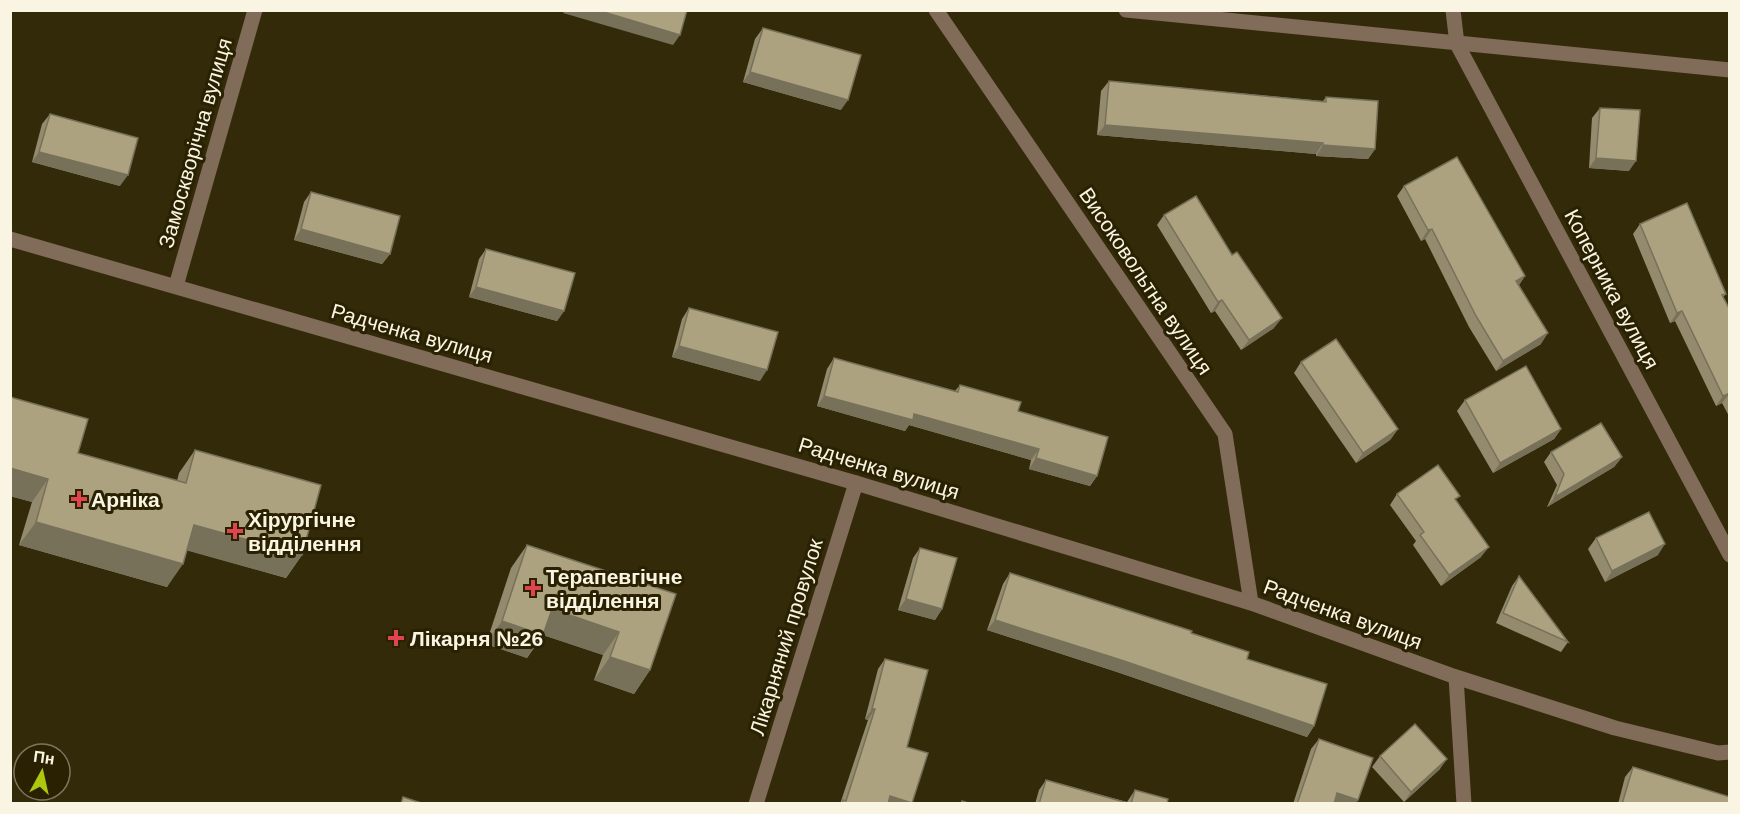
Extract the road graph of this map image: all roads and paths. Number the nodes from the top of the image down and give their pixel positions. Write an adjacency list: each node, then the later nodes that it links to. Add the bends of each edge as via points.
1 (255, 10): 8 (street, Замоскворічна вулиця)
2 (936, 10): 11 (street, Високовольтна вулиця, via 1225,434)
3 (1126, 10): 5 (street)
4 (1453, 10): 5 (street)
5 (1457, 44): 6 (street); 10 (street, Коперника вулиця)
6 (1730, 70)
7 (10, 238): 8 (street, Радченка вулиця)
8 (176, 286): 9 (street, Радченка вулиця)
9 (856, 483): 11 (street, Радченка вулиця); 14 (street, Лікарняний провулок)
10 (1730, 555)
11 (1251, 603): 12 (street, Радченка вулиця)
12 (1456, 676): 13 (street, Радченка вулиця, via 1615,728 1718,753); 15 (street)
13 (1730, 752)
14 (756, 804)
15 (1464, 804)

